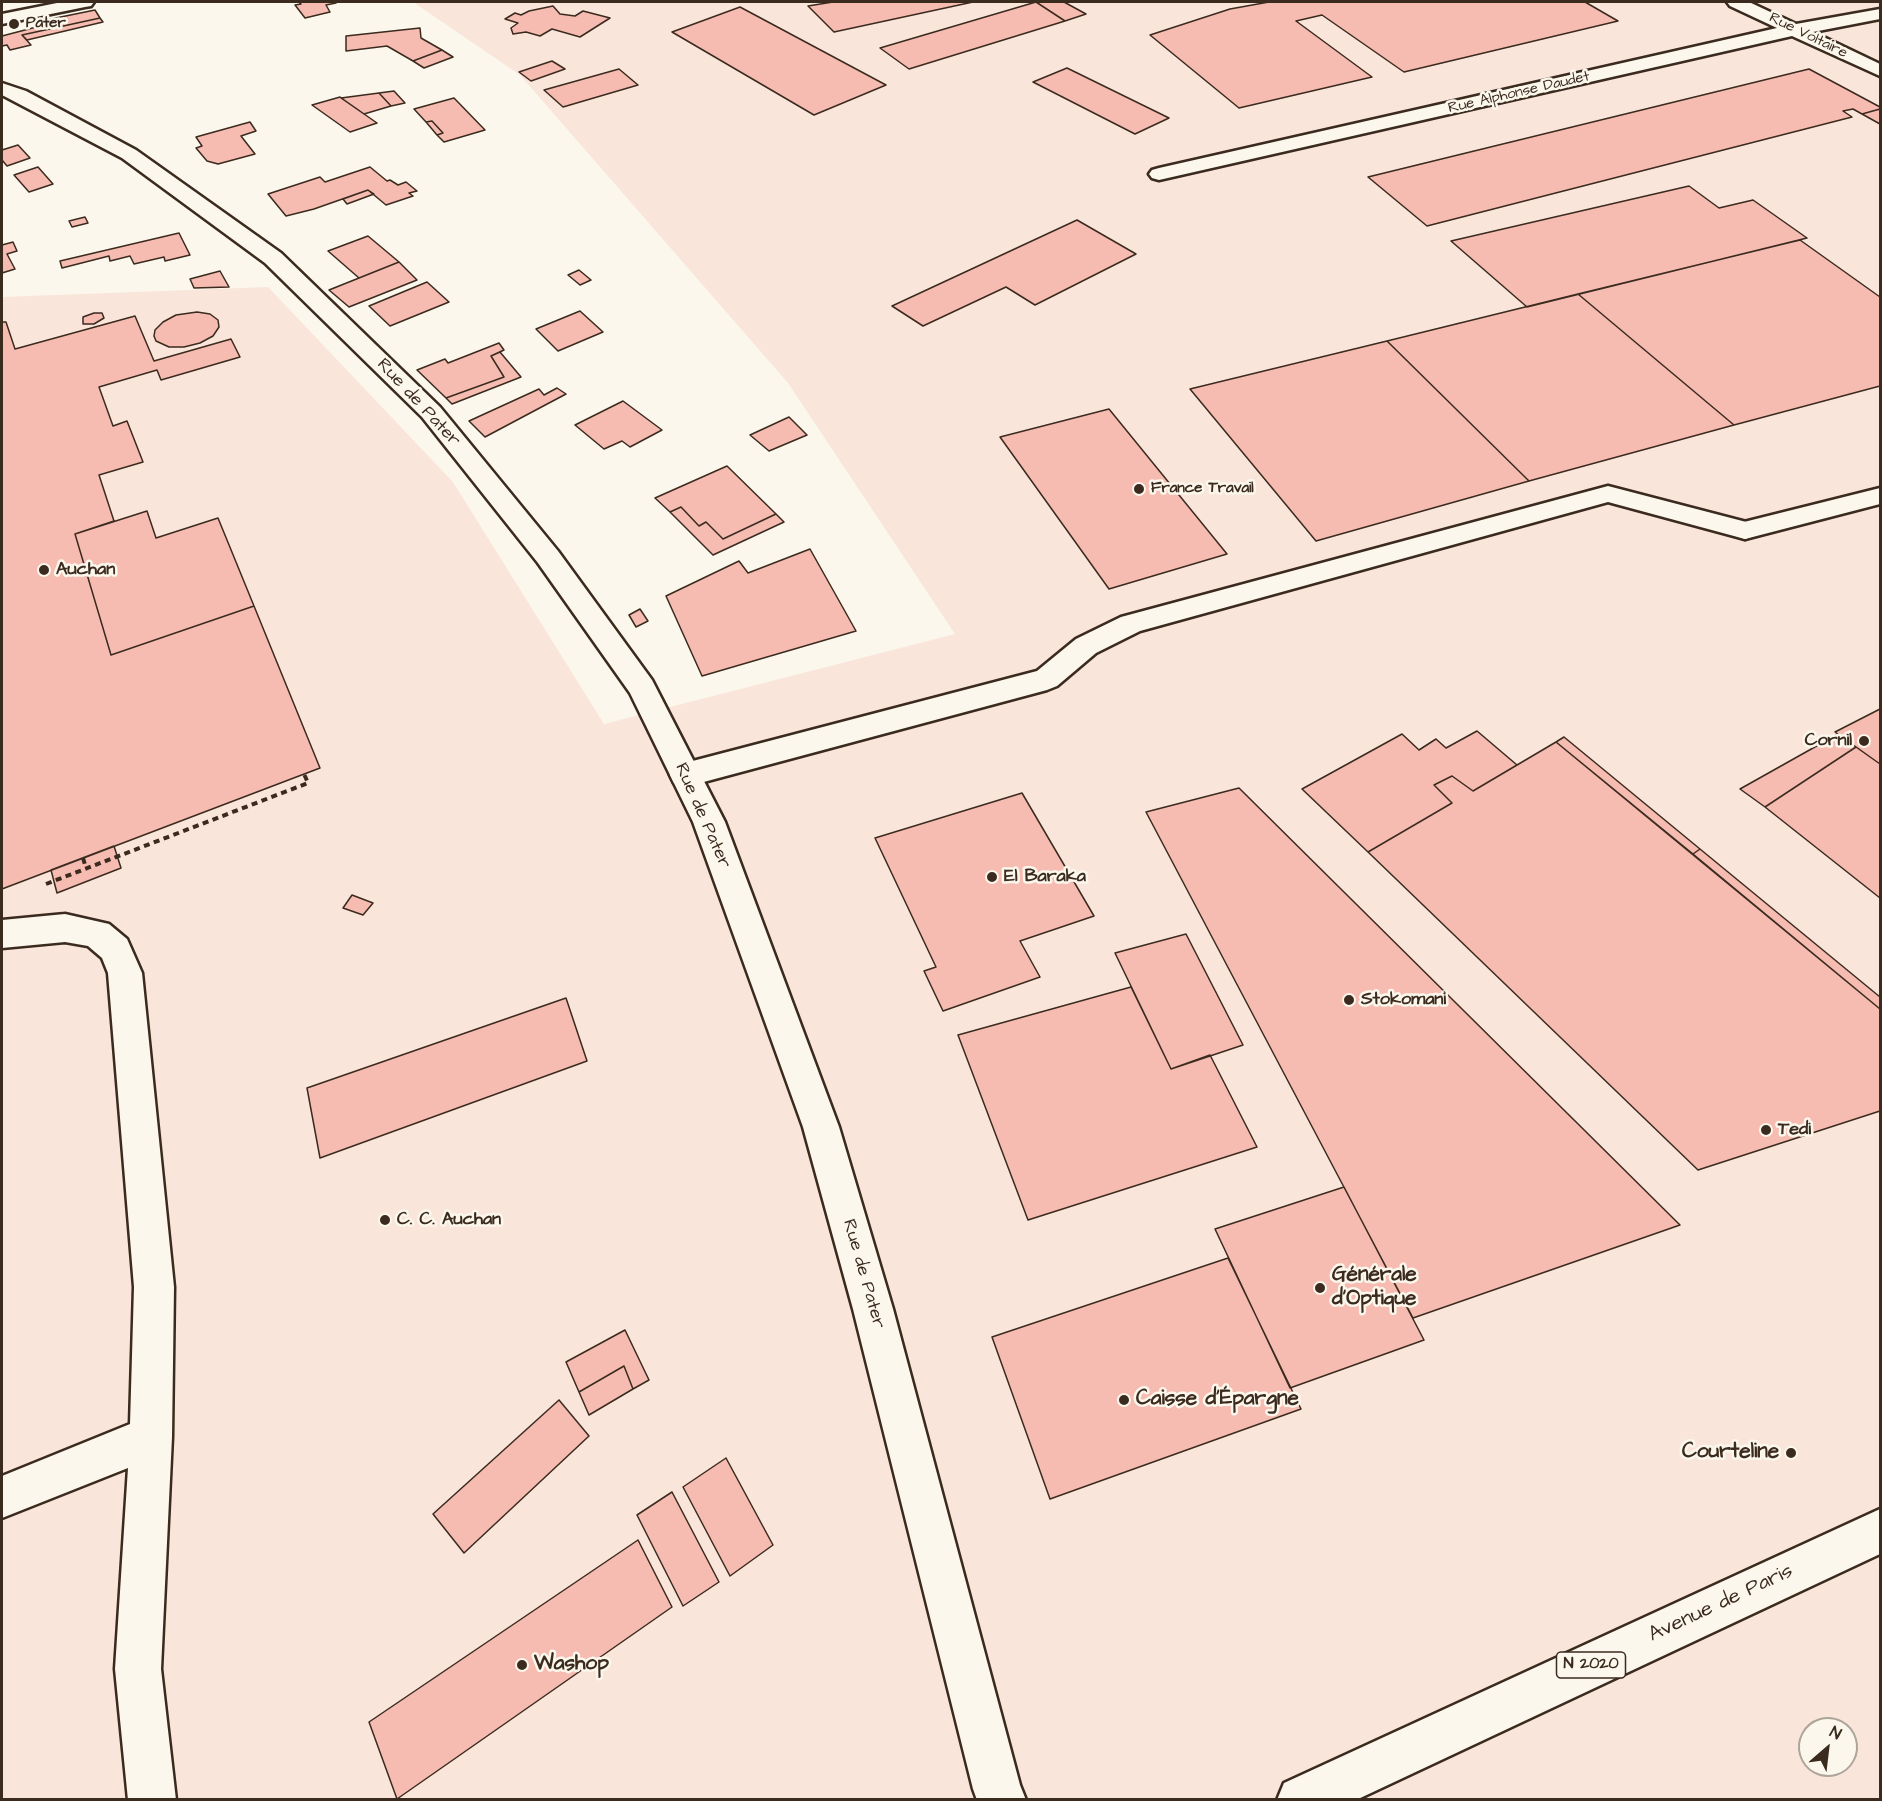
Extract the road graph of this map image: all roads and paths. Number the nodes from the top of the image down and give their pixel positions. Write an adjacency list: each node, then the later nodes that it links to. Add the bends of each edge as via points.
1 (85, 2): 4 (street)
2 (1736, 2): 5 (street, Rue Voltaire)
3 (1881, 14): 5 (street, Rue Alphonse Daudet)
4 (2, 19)
5 (1794, 30): 6 (street, Rue Voltaire); 8 (street, Rue Alphonse Daudet)
6 (1881, 71)
7 (2, 89): 11 (street, Rue de Pater, via 129,154 273,258 431,411 555,566 642,688)
8 (1159, 174)
9 (1881, 496): 11 (street, via 1745,530 1608,494 1131,624 1086,646 1047,679)
10 (304, 774): 13 (path, via 308,783)
11 (685, 775): 22 (street, Rue de Pater, via 709,822 821,1127)
12 (83, 858): 13 (path)
13 (86, 868): 14 (path)
14 (44, 885)
15 (2, 934): 16 (street, via 65,928 97,934 115,949 125,973 154,1287)
16 (151, 1437): 17 (street); 19 (street, via 138,1669)
17 (2, 1497)
18 (1881, 1531): 23 (street, Avenue de Paris / N 2020)
19 (146, 1749): 20 (street); 21 (street)
20 (135, 1800)
21 (152, 1800)
22 (1002, 1800)
23 (1301, 1800)

